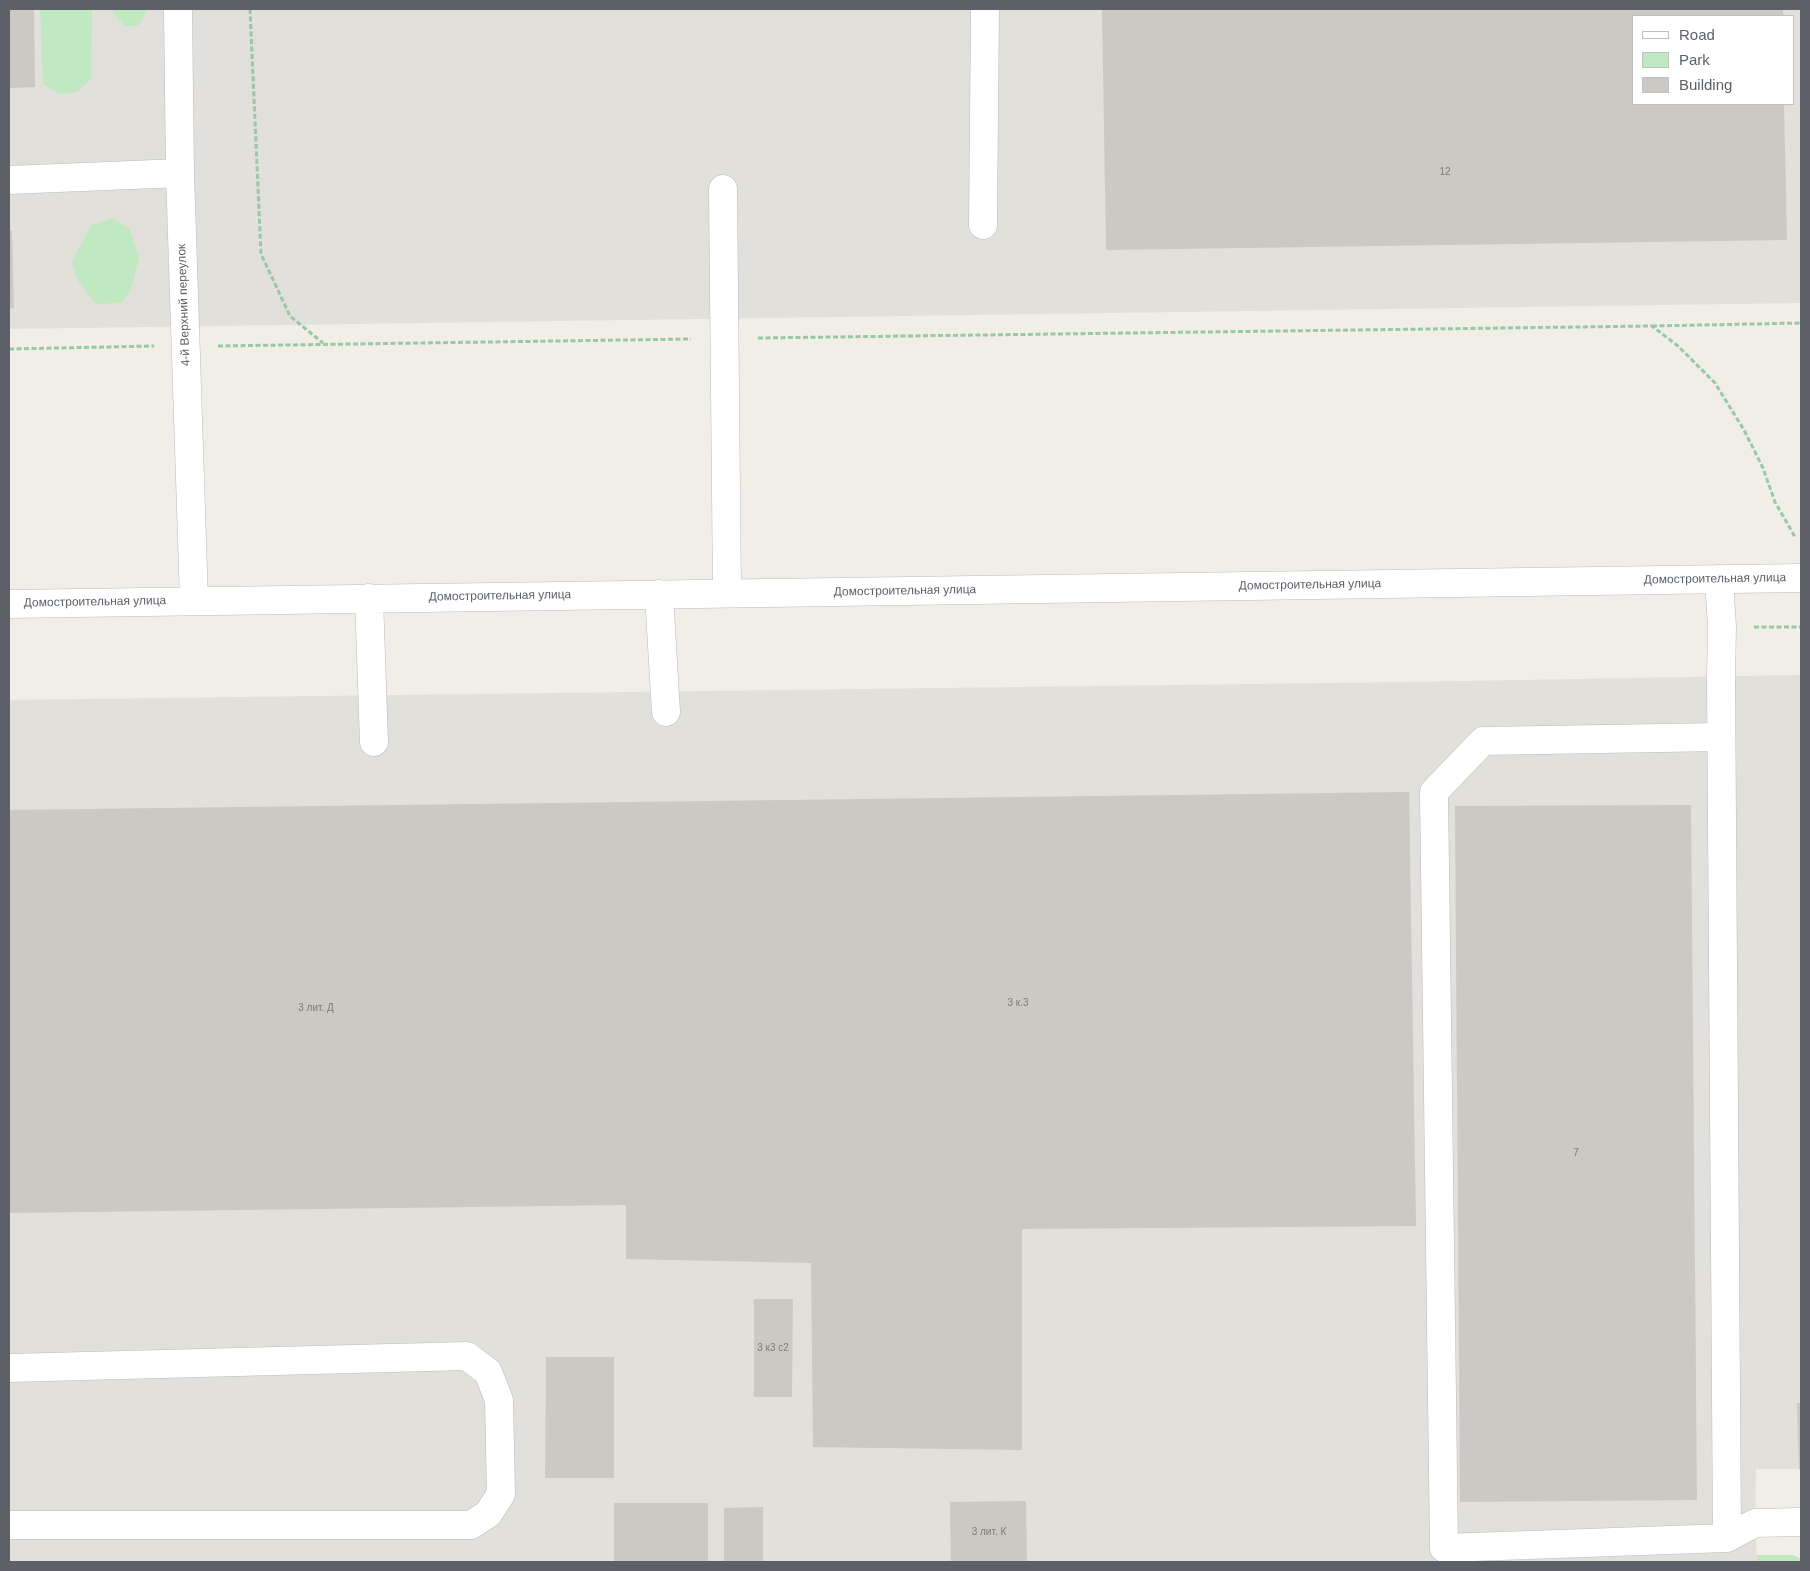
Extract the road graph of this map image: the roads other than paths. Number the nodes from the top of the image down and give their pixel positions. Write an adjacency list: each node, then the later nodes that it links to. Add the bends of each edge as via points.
1 (178, 9): 3 (street, 4-й Верхний переулок)
2 (984, 9): 6 (street)
3 (180, 173): 4 (street); 12 (street, 4-й Верхний переулок)
4 (9, 180)
5 (723, 189): 9 (street)
6 (983, 225)
7 (1801, 578): 8 (street, Домостроительная улица)
8 (1719, 579): 9 (street, Домостроительная улица); 15 (street)
9 (728, 593): 10 (street, Домостроительная улица)
10 (659, 594): 11 (street, Домостроительная улица); 14 (street)
11 (369, 598): 12 (street, Домостроительная улица); 16 (street)
12 (194, 600): 13 (street, Домостроительная улица)
13 (9, 604)
14 (666, 712)
15 (1721, 737): 20 (street); 20 (street, via 1483,741 1434,792 1444,1548)
16 (374, 742)
17 (9, 1368): 19 (street, via 467,1356 488,1372 498,1400 501,1494 488,1514 471,1525)
18 (1801, 1522): 20 (street, via 1755,1523)
19 (9, 1525)
20 (1727, 1538)

